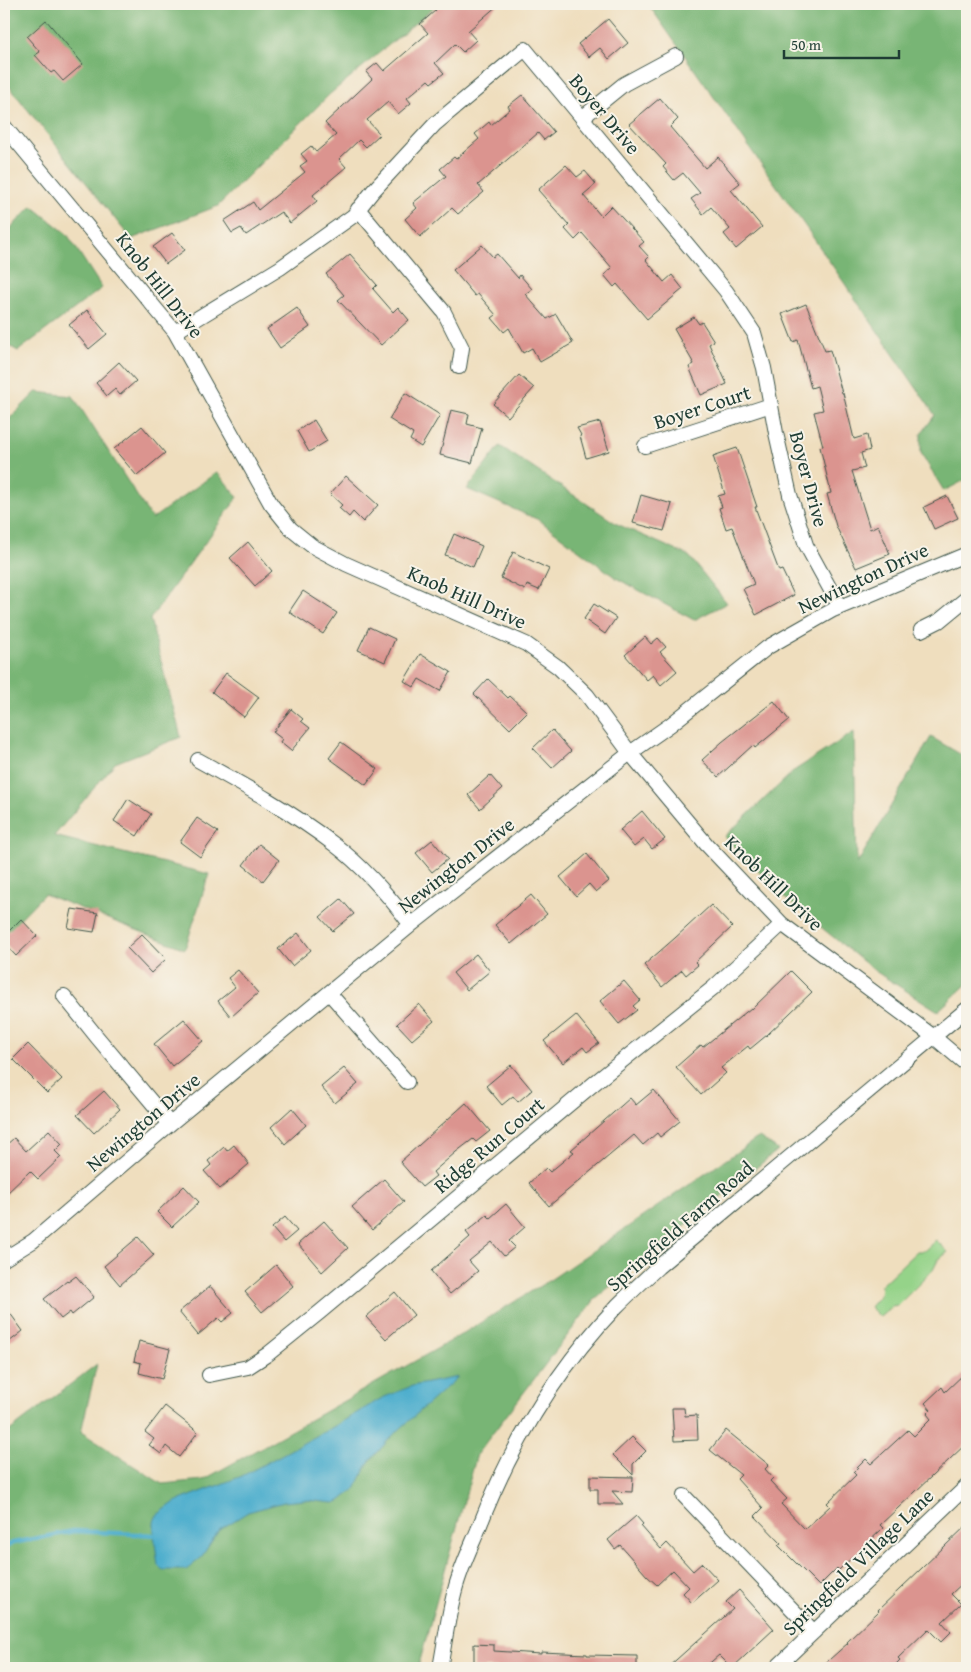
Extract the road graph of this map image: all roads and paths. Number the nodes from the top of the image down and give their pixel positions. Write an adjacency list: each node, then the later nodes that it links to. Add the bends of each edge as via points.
1 (676, 56): 2 (street, via 624,84)
2 (582, 118): 4 (street, Boyer Drive, via 525,49 435,124); 7 (street, Boyer Drive, via 726,291 754,333)
3 (4, 126): 5 (street, Knob Hill Drive)
4 (358, 209): 5 (street, Boyer Drive, via 353,216 280,268); 6 (street, via 444,312 462,348)
5 (175, 332): 13 (street, Knob Hill Drive, via 271,504 291,529 312,546 346,564 526,644 558,667 587,695)
6 (459, 367)
7 (771, 406): 8 (street, Boyer Court); 11 (street, Boyer Drive, via 790,495 806,545)
8 (645, 446)
9 (967, 554): 11 (street, Newington Drive)
10 (967, 598): 12 (street, via 939,622)
11 (840, 607): 13 (street, Newington Drive, via 768,647)
12 (921, 630)
13 (630, 753): 15 (street, Knob Hill Drive, via 706,846); 16 (street, Newington Drive)
14 (198, 760): 16 (street, via 271,800 336,846 387,894)
15 (782, 924): 20 (street, Knob Hill Drive); 25 (street, Ridge Run Court, via 713,988 268,1354 248,1367)
16 (411, 925): 17 (street, Newington Drive)
17 (330, 994): 22 (street); 23 (street, Newington Drive)
18 (64, 996): 23 (street)
19 (967, 1008): 20 (street, Springfield Farm Road)
20 (934, 1036): 21 (street, Knob Hill Drive); 29 (street, Springfield Farm Road, via 658,1267 617,1306 583,1346 534,1415 491,1496 455,1589)
21 (967, 1065)
22 (407, 1082)
23 (170, 1124): 24 (street, Newington Drive, via 33,1241)
24 (4, 1259)
25 (209, 1375)
26 (967, 1486): 28 (street, Springfield Village Lane)
27 (684, 1496): 28 (street)
28 (814, 1632): 30 (street, Springfield Village Lane)
29 (440, 1668)
30 (776, 1668)

